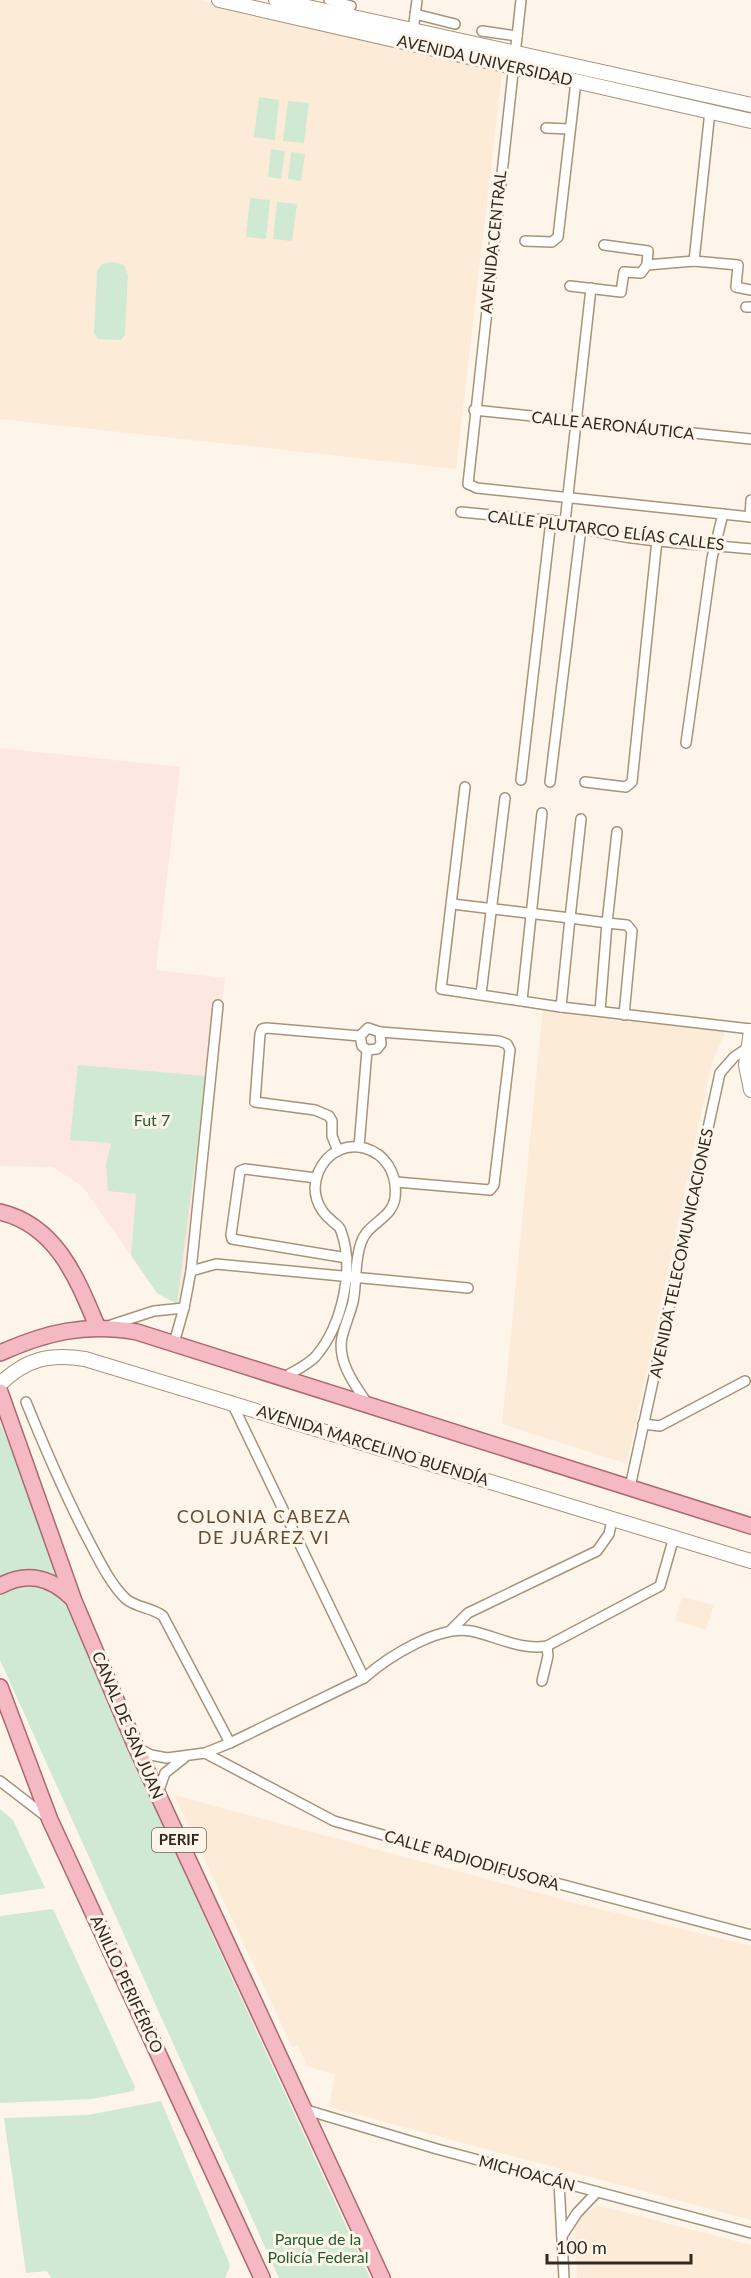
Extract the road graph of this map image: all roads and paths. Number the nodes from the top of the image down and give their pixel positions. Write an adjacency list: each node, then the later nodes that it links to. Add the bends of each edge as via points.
1 (219, 0): 6 (street, AVENIDA UNIVERSIDAD)
2 (276, 0): 7 (street, AVENIDA UNIVERSIDAD)
3 (329, 0): 8 (street)
4 (417, 0): 9 (street)
5 (521, 0): 13 (street, AVENIDA CENTRAL)
6 (238, 2): 14 (street, AVENIDA UNIVERSIDAD)
7 (318, 5): 11 (street, AVENIDA UNIVERSIDAD)
8 (351, 6)
9 (415, 14): 10 (street); 11 (street)
10 (455, 24)
11 (413, 31): 14 (street, AVENIDA UNIVERSIDAD)
12 (482, 32): 13 (street)
13 (517, 36): 14 (street, AVENIDA CENTRAL)
14 (515, 60): 15 (street, AVENIDA UNIVERSIDAD); 16 (street, AVENIDA UNIVERSIDAD); 28 (street, AVENIDA CENTRAL)
15 (576, 81): 17 (street, AVENIDA UNIVERSIDAD); 20 (street)
16 (751, 105)
17 (710, 111): 18 (street, AVENIDA UNIVERSIDAD); 23 (street)
18 (751, 121)
19 (546, 128): 20 (street)
20 (568, 129): 21 (street, via 558,237 549,243)
21 (525, 241)
22 (604, 244): 24 (street, via 648,251)
23 (694, 261): 24 (street); 27 (street, via 738,265 736,287)
24 (647, 265): 26 (street, via 641,273 624,272 621,292)
25 (570, 286): 26 (street)
26 (591, 288): 29 (street)
27 (751, 290)
28 (474, 410): 29 (street, CALLE AERONÁUTICA); 31 (street, AVENIDA CENTRAL)
29 (576, 421): 30 (street, CALLE AERONÁUTICA); 32 (street)
30 (751, 439)
31 (468, 484): 32 (street, CALLE PLUTARCO ELÍAS CALLES)
32 (567, 496): 35 (street, CALLE PLUTARCO ELÍAS CALLES); 38 (street)
33 (751, 500): 36 (street)
34 (461, 512): 37 (street, CALLE PLUTARCO ELÍAS CALLES)
35 (723, 514): 36 (street, CALLE PLUTARCO ELÍAS CALLES); 41 (street)
36 (750, 517)
37 (550, 520): 38 (street, CALLE PLUTARCO ELÍAS CALLES); 44 (street)
38 (566, 522): 39 (street, CALLE PLUTARCO ELÍAS CALLES)
39 (580, 528): 40 (street, CALLE PLUTARCO ELÍAS CALLES); 45 (street)
40 (657, 540): 41 (street, CALLE PLUTARCO ELÍAS CALLES); 46 (street, via 632,782 626,787)
41 (716, 545): 42 (street, CALLE PLUTARCO ELÍAS CALLES); 43 (street)
42 (751, 549)
43 (686, 743)
44 (521, 780)
45 (550, 782)
46 (585, 782)
47 (465, 787): 52 (street)
48 (505, 798): 53 (street)
49 (542, 813): 54 (street)
50 (581, 819): 55 (street)
51 (617, 832): 56 (street)
52 (452, 904): 53 (street); 57 (street, via 441,989)
53 (492, 909): 54 (street); 57 (street)
54 (532, 914): 55 (street); 58 (street)
55 (570, 918): 56 (street); 60 (street)
56 (607, 923): 61 (street); 62 (street, via 627,924 632,931)
57 (482, 994): 58 (street)
58 (522, 1000): 60 (street)
59 (218, 1005): 75 (street)
60 (561, 1007): 61 (street)
61 (600, 1011): 62 (street)
62 (624, 1015): 63 (street)
63 (751, 1030): 66 (street)
64 (381, 1035): 65 (street, via 368,1028); 67 (street, via 377,1049); 72 (street, via 393,1032 500,1041 510,1050 494,1185 490,1190)
65 (360, 1039): 67 (street); 70 (street, via 262,1029 254,1097 257,1104 315,1110 329,1116)
66 (746, 1049): 68 (street); 89 (street, AVENIDA TELECOMUNICACIONES, via 720,1073)
67 (369, 1050): 69 (street)
68 (751, 1090)
69 (359, 1147): 70 (street); 72 (street, via 381,1155 393,1170)
70 (338, 1151): 71 (street, via 326,1160)
71 (316, 1178): 74 (street, via 319,1206 340,1227); 74 (street, via 245,1169 240,1172 232,1239)
72 (396, 1182): 76 (street, via 394,1204 366,1232)
73 (0, 1212): 79 (main road, via 29,1222 53,1242)
74 (347, 1258): 76 (street)
75 (190, 1270): 76 (street, via 216,1264); 78 (street)
76 (350, 1277): 77 (street); 82 (street, via 324,1343 315,1356); 88 (street, via 353,1302 341,1350 345,1365)
77 (468, 1288)
78 (184, 1308): 79 (street, via 154,1311); 80 (street)
79 (102, 1327): 80 (main road); 81 (main road, via 51,1334)
80 (174, 1343): 82 (main road)
81 (0, 1353)
82 (282, 1378): 88 (main road)
83 (746, 1381): 89 (street, via 660,1426)
84 (0, 1384): 86 (street, AVENIDA MARCELINO BUENDÍA, via 32,1360 64,1355)
85 (0, 1392): 96 (main road, CANAL DE SAN JUAN / PERIF)
86 (231, 1401): 91 (street, AVENIDA MARCELINO BUENDÍA); 99 (street)
87 (26, 1402): 102 (street, via 63,1493 103,1567 124,1598 163,1616)
88 (368, 1405): 90 (main road)
89 (644, 1424): 90 (street, AVENIDA TELECOMUNICACIONES)
90 (630, 1487): 92 (main road)
91 (612, 1520): 93 (street, AVENIDA MARCELINO BUENDÍA); 97 (street, via 609,1534 597,1551 468,1613)
92 (751, 1526)
93 (674, 1537): 94 (street, AVENIDA MARCELINO BUENDÍA); 98 (street, via 660,1586)
94 (751, 1561)
95 (0, 1586): 96 (main road, via 12,1579 35,1577 61,1587)
96 (74, 1600): 103 (main road, CANAL DE SAN JUAN / PERIF)
97 (450, 1631): 98 (street, via 470,1631 536,1648); 99 (street, via 381,1663)
98 (547, 1646): 100 (street)
99 (364, 1678): 102 (street)
100 (542, 1681)
101 (0, 1687): 108 (main road, ANILLO PERIFÉRICO)
102 (230, 1743): 104 (street)
103 (136, 1747): 105 (street, via 157,1757); 107 (main road, CANAL DE SAN JUAN / PERIF)
104 (205, 1753): 105 (street); 109 (street, CALLE RADIODIFUSORA, via 334,1821)
105 (184, 1758): 107 (street, via 165,1773)
106 (0, 1781): 108 (street)
107 (157, 1794): 110 (main road, CANAL DE SAN JUAN / PERIF)
108 (50, 1820): 115 (main road, ANILLO PERIFÉRICO)
109 (751, 1935)
110 (303, 2109): 111 (street, MICHOACÁN); 116 (main road, CANAL DE SAN JUAN / PERIF)
111 (558, 2182): 112 (street, MICHOACÁN); 114 (street)
112 (597, 2192): 113 (street, MICHOACÁN); 114 (street)
113 (751, 2233)
114 (562, 2236): 117 (street)
115 (262, 2278)
116 (382, 2278)
117 (564, 2278)

